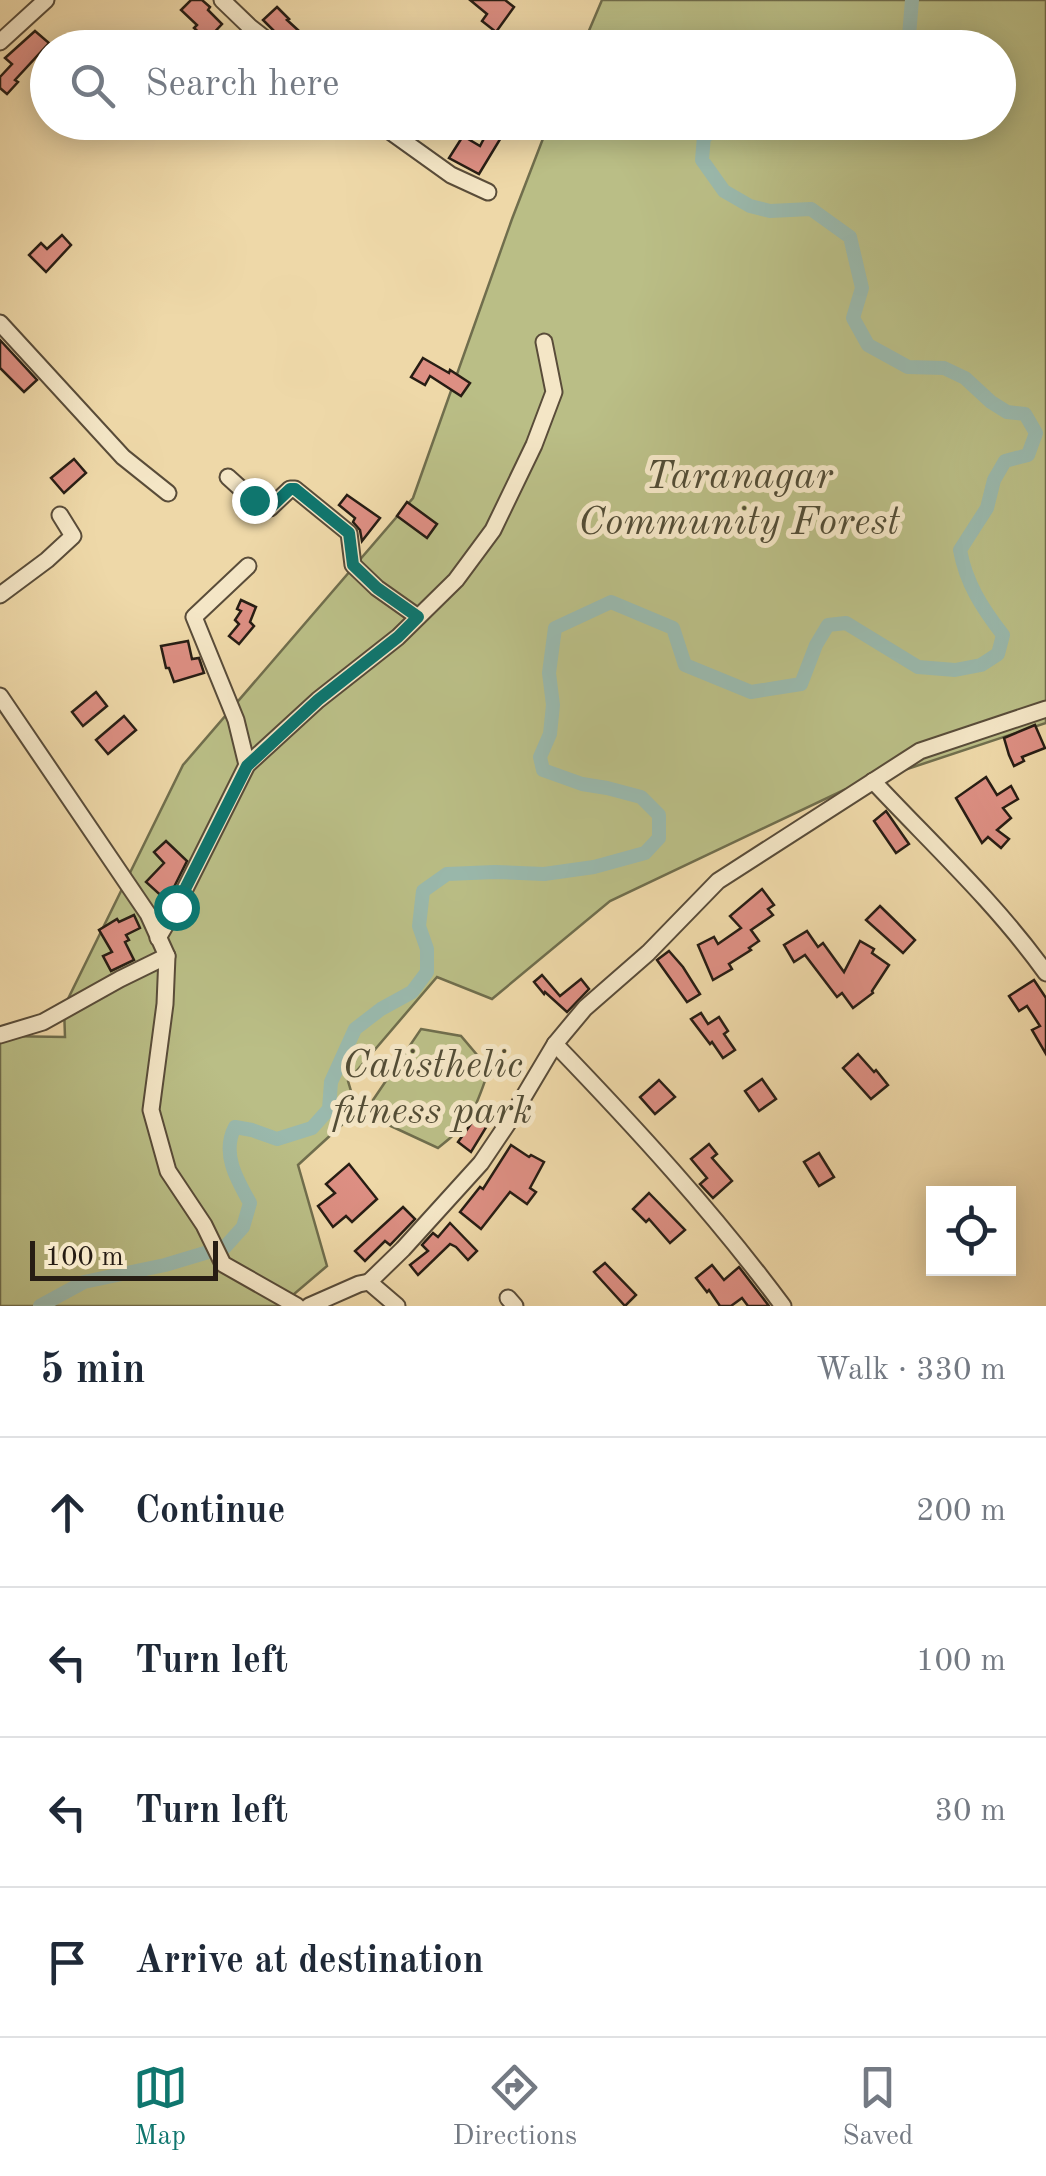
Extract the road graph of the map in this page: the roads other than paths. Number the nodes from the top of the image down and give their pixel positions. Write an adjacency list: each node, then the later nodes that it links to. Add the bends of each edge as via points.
1 (46, 0): 4 (street)
2 (222, 0): 3 (street)
3 (253, 30)
4 (0, 42)
5 (402, 140): 6 (street)
6 (488, 192)
7 (0, 323): 10 (street, via 123,457)
8 (544, 342): 14 (street, via 554,392 534,445 493,530)
9 (228, 476): 14 (street, via 261,507 270,508 295,489 349,533 353,565)
10 (168, 493)
11 (60, 515): 13 (street, via 72,536)
12 (248, 566): 17 (street, via 194,618 236,720)
13 (0, 595)
14 (418, 617): 17 (street)
15 (0, 696): 19 (street)
16 (1046, 708): 18 (street, via 920,751)
17 (247, 766): 19 (street)
18 (872, 780): 21 (street); 23 (street, via 718,881)
19 (158, 938): 20 (street)
20 (167, 956): 22 (street, via 43,1022); 25 (street, via 151,1110 168,1172 223,1264)
21 (1046, 973)
22 (0, 1035)
23 (555, 1044): 24 (street, via 480,1163); 28 (street, via 644,1138)
24 (370, 1282): 26 (street); 27 (street)
25 (297, 1306)
26 (308, 1306)
27 (398, 1306)
28 (783, 1306)

